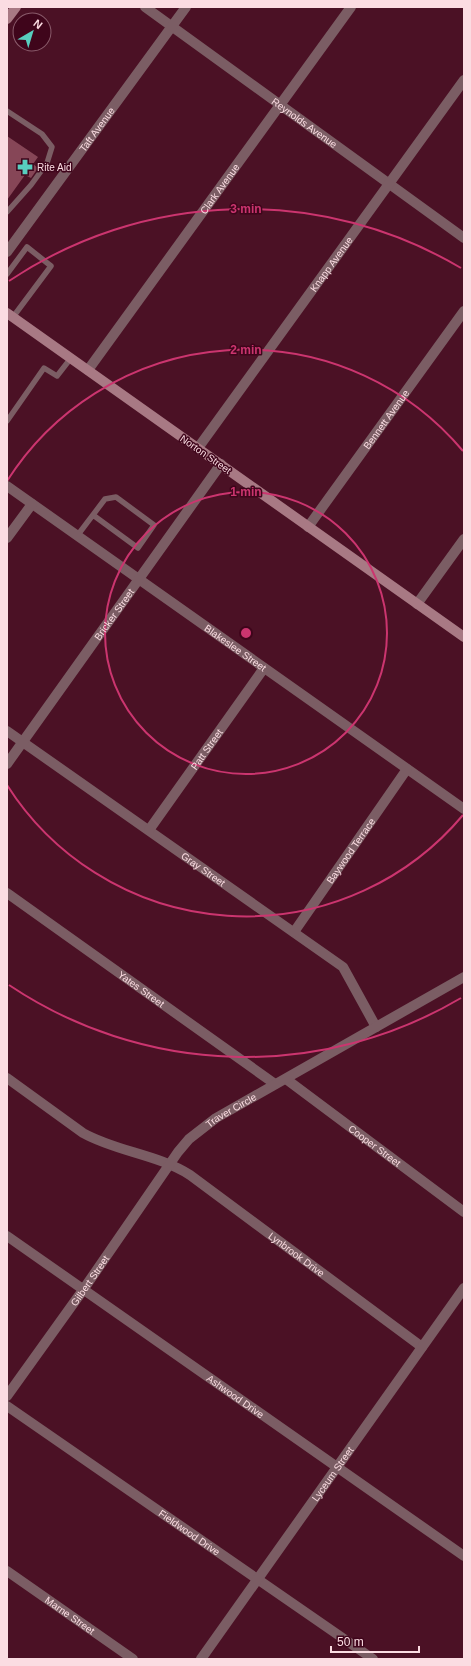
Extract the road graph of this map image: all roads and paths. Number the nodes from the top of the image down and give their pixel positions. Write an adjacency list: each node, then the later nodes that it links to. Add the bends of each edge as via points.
1 (16, 7): 5 (main road)
2 (145, 7): 6 (street, Reynolds Avenue)
3 (186, 7): 6 (street, Taft Avenue)
4 (351, 7): 8 (street, Clark Avenue)
5 (7, 19)
6 (172, 26): 8 (street, Reynolds Avenue); 13 (street, Taft Avenue)
7 (464, 80): 10 (street, Knapp Avenue)
8 (280, 105): 10 (street, Reynolds Avenue); 20 (street, Clark Avenue)
9 (7, 111): 11 (lane, via 42,134 52,147 47,163)
10 (389, 184): 12 (street, Reynolds Avenue); 22 (street, Knapp Avenue)
11 (7, 212)
12 (464, 238)
13 (17, 239): 14 (lane); 15 (street, Taft Avenue)
14 (27, 247): 16 (lane); 18 (lane, via 52,266)
15 (7, 252)
16 (7, 274)
17 (464, 312): 27 (street, Bennett Avenue)
18 (9, 315): 19 (main road, Norton Street)
19 (71, 358): 20 (main road, Norton Street); 21 (lane, via 57,376 44,368)
20 (88, 370): 22 (main road, Norton Street)
21 (7, 421)
22 (198, 448): 23 (main road, Norton Street)
23 (221, 464): 27 (main road, Norton Street); 31 (street, Bricker Street)
24 (7, 486): 25 (street, Blakeslee Street)
25 (32, 504): 28 (street, Blakeslee Street); 29 (street)
26 (93, 515): 26 (lane, via 105,499 116,497 154,526 138,548); 28 (lane)
27 (308, 527): 32 (main road, Norton Street)
28 (77, 536): 31 (street, Blakeslee Street)
29 (7, 538)
30 (464, 539): 32 (street)
31 (139, 579): 34 (street, Blakeslee Street); 36 (street, Bricker Street)
32 (418, 604): 33 (main road, Norton Street)
33 (464, 637)
34 (264, 668): 38 (street, Blakeslee Street); 40 (street, Patt Street)
35 (7, 731): 36 (street, Gray Street)
36 (22, 742): 37 (street, Bricker Street); 40 (street, Gray Street)
37 (7, 764)
38 (407, 769): 39 (street, Blakeslee Street); 42 (street, Baywood Terrace)
39 (464, 809)
40 (149, 830): 42 (street, Gray Street)
41 (7, 893): 47 (street, Yates Street)
42 (294, 932): 44 (street, Gray Street, via 343,967)
43 (464, 977): 44 (street, Traver Circle)
44 (376, 1027): 46 (street, Traver Circle)
45 (7, 1078): 48 (street, via 94,1139)
46 (286, 1079): 47 (street, Traver Circle); 49 (street, Cooper Street)
47 (275, 1084): 48 (street, Traver Circle, via 202,1128 189,1139)
48 (171, 1164): 52 (street, Gilbert Street); 53 (street, Lynbrook Drive, via 190,1175)
49 (464, 1212)
50 (7, 1236): 52 (street, Ashwood Drive)
51 (464, 1288): 53 (street, Lyceum Street)
52 (83, 1290): 54 (street, Gilbert Street); 56 (street, Ashwood Drive)
53 (422, 1347): 56 (street, Lyceum Street)
54 (7, 1396)
55 (7, 1406): 59 (street, Fieldwood Drive)
56 (336, 1468): 57 (street, Ashwood Drive); 59 (street, Lyceum Street)
57 (464, 1556)
58 (7, 1571): 60 (street, Marne Street)
59 (258, 1580): 61 (street, Lyceum Street); 62 (street, Fieldwood Drive)
60 (133, 1659)
61 (201, 1659)
62 (373, 1659)

